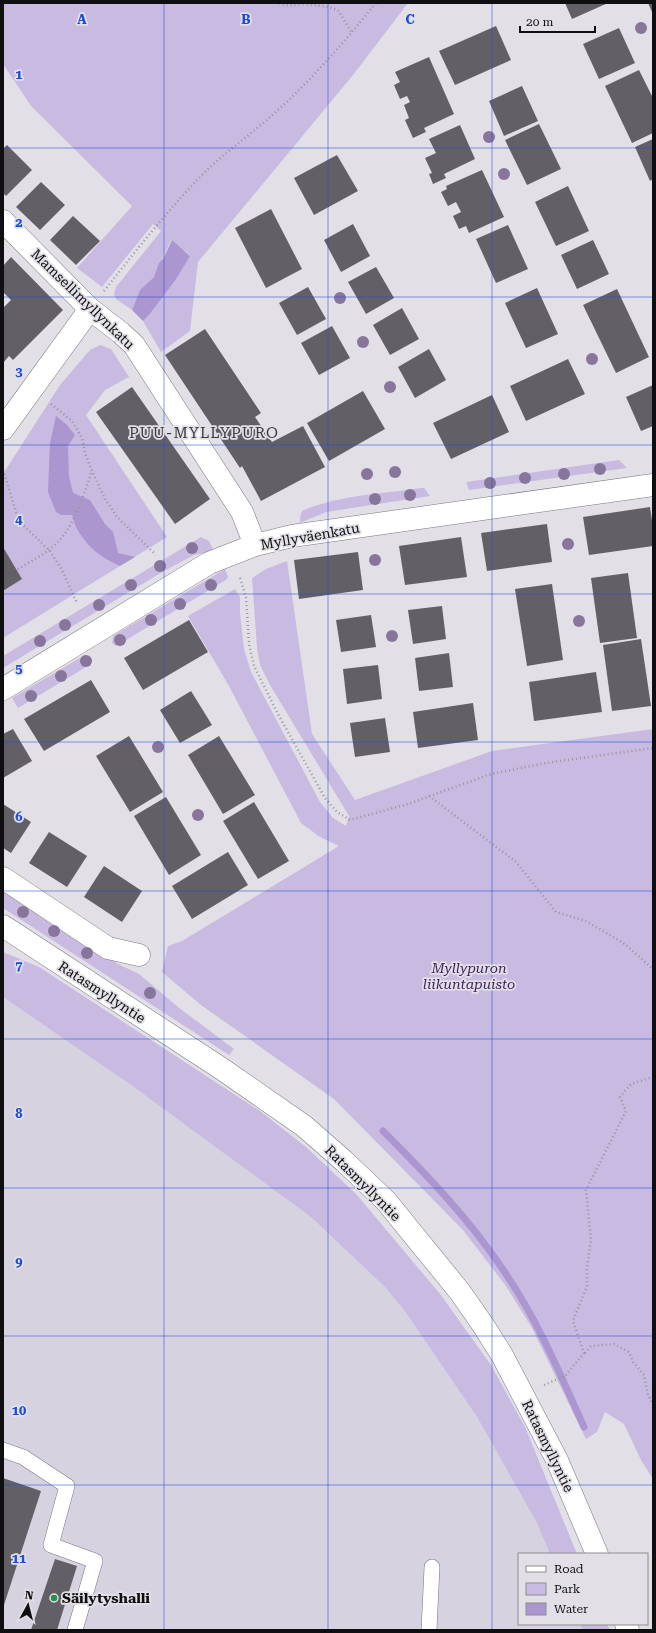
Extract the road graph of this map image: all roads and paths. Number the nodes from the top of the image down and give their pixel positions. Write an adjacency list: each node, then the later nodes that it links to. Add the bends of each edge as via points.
1 (279, 3): 3 (path, via 286,6)
2 (376, 3): 4 (path)
3 (310, 4): 4 (path, via 338,10)
4 (352, 33): 6 (path, via 278,110 198,179 150,233)
5 (3, 221): 6 (street, Mamsellimyllynkatu)
6 (96, 302): 8 (street); 12 (street, Mamsellimyllynkatu, via 134,345 242,512)
7 (50, 402): 10 (path, via 72,421 82,438)
8 (3, 429)
9 (3, 470): 13 (path, via 16,512 23,525)
10 (92, 471): 13 (path, via 74,519 63,537); 14 (path, via 117,517)
11 (653, 485): 12 (street, Myllyväenkatu, via 292,536)
12 (255, 545): 18 (street, Myllyväenkatu, via 209,563)
13 (49, 550): 15 (path); 17 (path, via 61,568)
14 (156, 555)
15 (18, 569)
16 (240, 578): 20 (path, via 246,597 249,644 254,666 325,798 337,812 354,820)
17 (77, 603)
18 (3, 689)
19 (653, 748): 20 (path, via 546,763 491,774)
20 (429, 796): 24 (path, via 516,862 556,912 586,921 625,944)
21 (3, 878): 23 (street, via 108,948)
22 (3, 926): 30 (street, Ratasmyllyntie, via 222,1069 304,1126 386,1201 460,1292 502,1355 557,1460)
23 (139, 954)
24 (653, 969)
25 (653, 1076): 26 (path, via 631,1084 620,1097 626,1111 586,1190 591,1240 587,1286 573,1321)
26 (584, 1353): 27 (path, via 565,1376); 28 (path, via 591,1346 614,1344 629,1352 633,1362 644,1375)
27 (544, 1386)
28 (653, 1404)
29 (3, 1450): 32 (lane, via 23,1457 67,1486 51,1545 95,1561)
30 (597, 1553)
31 (432, 1567): 33 (lane)
32 (75, 1630)
33 (429, 1630)

